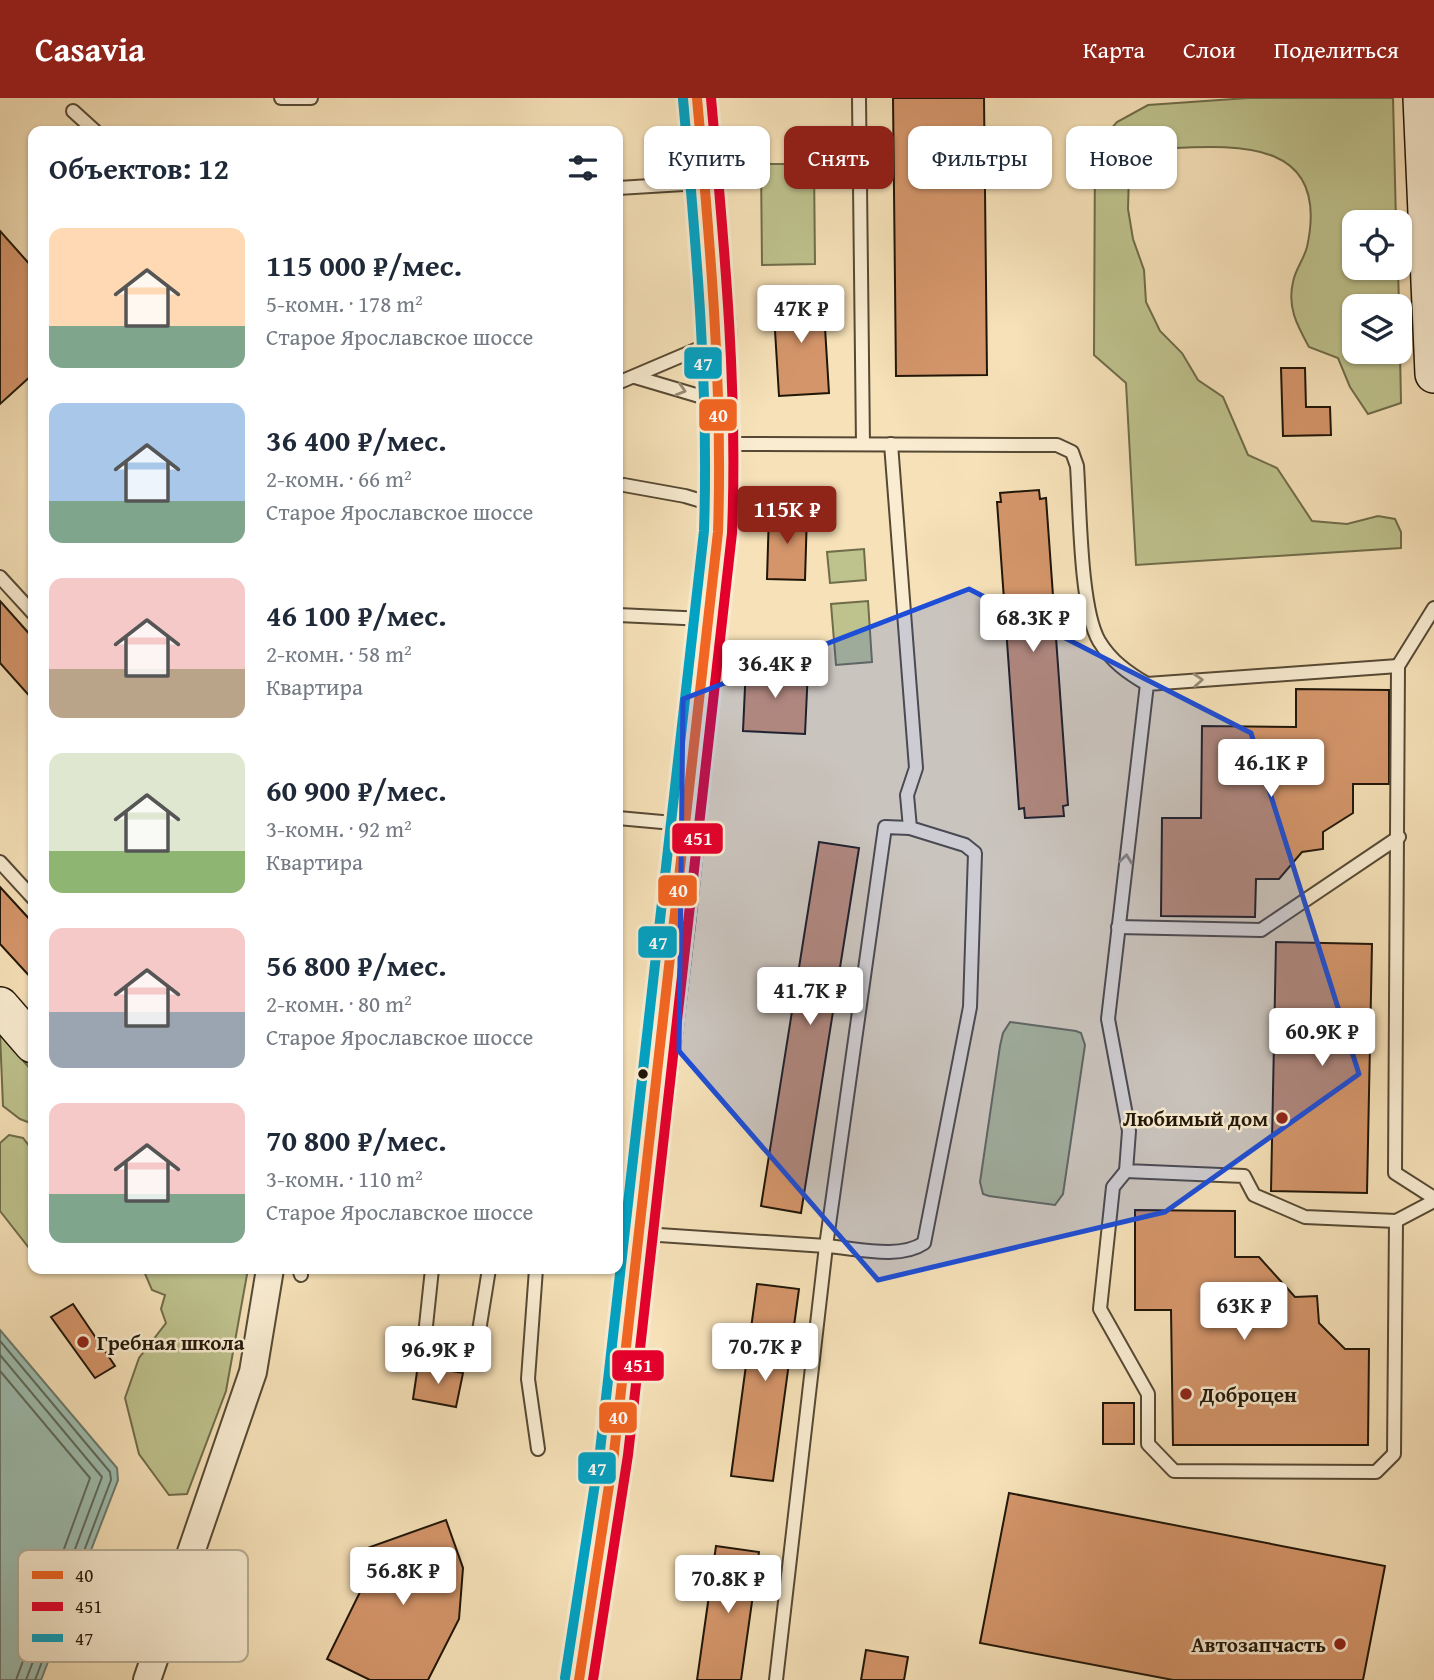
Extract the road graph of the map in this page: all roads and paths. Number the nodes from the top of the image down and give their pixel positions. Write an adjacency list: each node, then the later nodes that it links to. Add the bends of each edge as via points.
1 (281, 98): 2 (lane)
2 (311, 98)
3 (697, 98): 8 (main road)
4 (859, 98): 17 (lane)
5 (1422, 98): 13 (main road)
6 (73, 111): 7 (lane)
7 (90, 126)
8 (699, 126)
9 (644, 186): 10 (lane)
10 (623, 188)
11 (705, 189): 12 (main road)
12 (717, 327): 14 (lane, via 700,348); 16 (main road)
13 (1434, 374)
14 (635, 377): 15 (lane); 16 (lane, one-way to 16, via 706,398)
15 (623, 381)
16 (721, 429): 17 (lane); 20 (main road)
17 (863, 444): 18 (lane)
18 (891, 444): 27 (lane, via 1057,445 1072,452 1077,466 1088,619 1100,643 1123,670); 30 (lane, via 916,768 907,795)
19 (624, 485): 20 (lane)
20 (718, 507): 25 (main road)
21 (0, 576): 22 (lane)
22 (28, 607)
23 (1434, 608): 26 (lane)
24 (623, 615): 25 (lane)
25 (710, 619): 29 (main road)
26 (1398, 666): 27 (lane, one-way to 26); 31 (lane)
27 (1147, 684): 34 (lane, one-way to 27)
28 (623, 818): 29 (lane)
29 (687, 824): 41 (main road)
30 (910, 828): 40 (lane, via 885,827); 40 (lane, via 965,845 975,853 970,1007 928,1233 914,1250)
31 (1399, 838): 34 (lane, via 1261,930); 38 (lane, via 1395,1173)
32 (0, 862): 33 (lane)
33 (28, 893)
34 (1118, 927): 37 (lane, via 1108,1019 1129,1131)
35 (0, 1006): 36 (main road)
36 (28, 1038)
37 (1126, 1171): 39 (lane, via 1244,1175 1254,1195 1306,1217); 39 (lane, via 1113,1187 1100,1309 1148,1394 1148,1444 1174,1471 1376,1472 1394,1454)
38 (1434, 1200): 39 (lane)
39 (1396, 1221)
40 (827, 1247): 41 (lane); 51 (lane)
41 (631, 1254): 50 (main road, via 614,1453)
42 (269, 1274): 47 (street, via 253,1372)
43 (431, 1274): 44 (lane, via 423,1354 474,1362)
44 (488, 1274)
45 (536, 1274): 46 (lane, via 528,1379)
46 (538, 1449)
47 (192, 1550)
48 (153, 1662): 49 (street)
49 (147, 1680)
50 (579, 1680)
51 (776, 1680)

